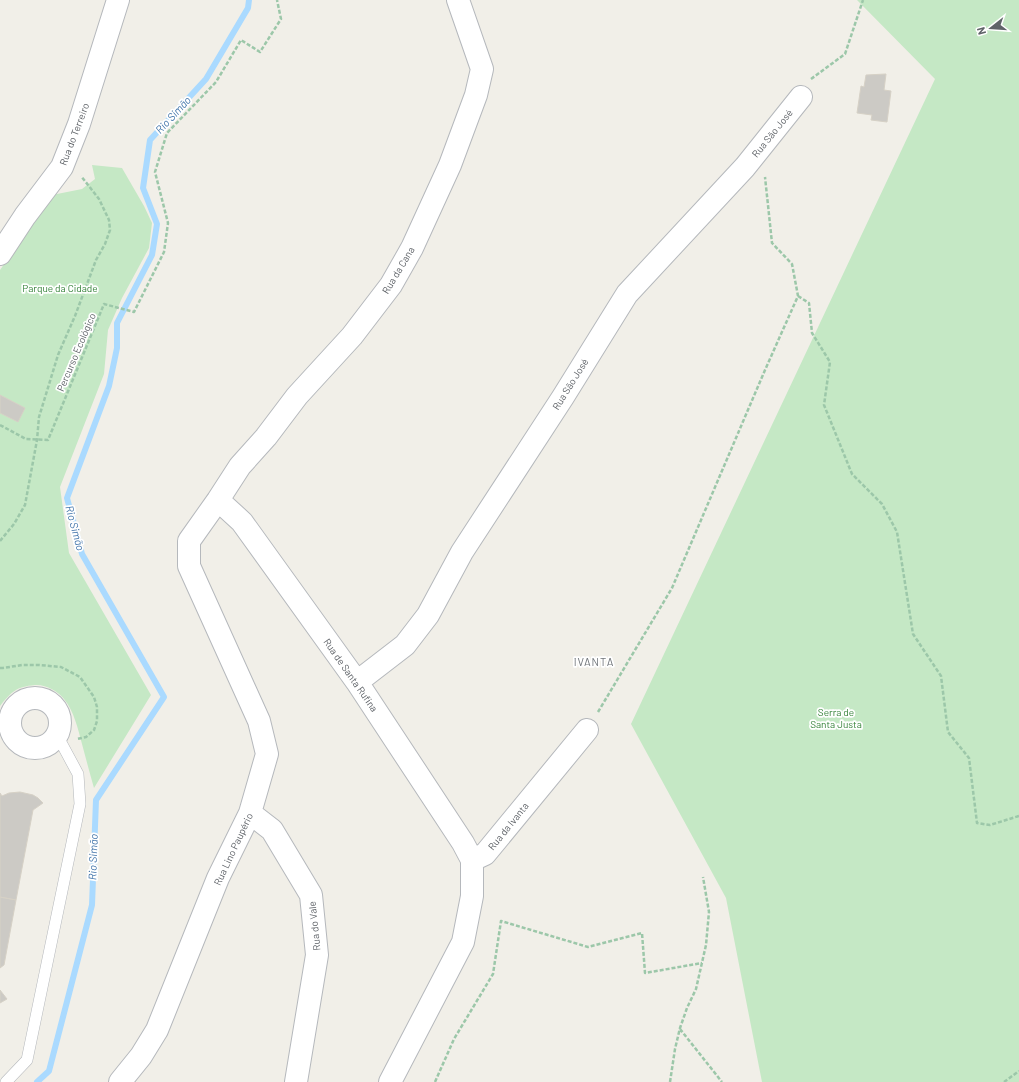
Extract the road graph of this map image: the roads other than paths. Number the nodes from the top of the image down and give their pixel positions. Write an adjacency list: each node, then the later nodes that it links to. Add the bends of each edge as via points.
1 (118, 0): 4 (street, Rua do Terreiro, via 79,124 62,167)
2 (458, 0): 5 (street, Rua da Cana, via 482,69 476,95 450,165 412,248 391,285 352,336 297,396 240,466)
3 (801, 97): 6 (street, Rua São José, via 744,167 627,294 462,552 428,615 405,646)
4 (0, 254)
5 (218, 500): 6 (street, Rua de Santa Rufina, via 242,522); 10 (street, Rua Lino Paupério, via 189,540 189,566 260,721 267,754)
6 (357, 682): 11 (street, Rua de Santa Rufina)
7 (587, 730): 11 (street, Rua da Ivanta, via 485,854)
8 (60, 739): 9 (street, via 37,749); 9 (street, via 60,718 57,710 44,699 36,697 28,698 14,708 10,715 11,732); 12 (lane, via 78,774 80,804 27,1060)
9 (7, 743)
10 (250, 813): 13 (street, Rua Lino Paupério, via 218,878 157,1030 141,1056); 14 (street, Rua do Vale, via 272,830 311,895 317,955)
11 (472, 860): 15 (street, via 472,896 463,942)
12 (6, 1082)
13 (120, 1082)
14 (296, 1082)
15 (390, 1082)

